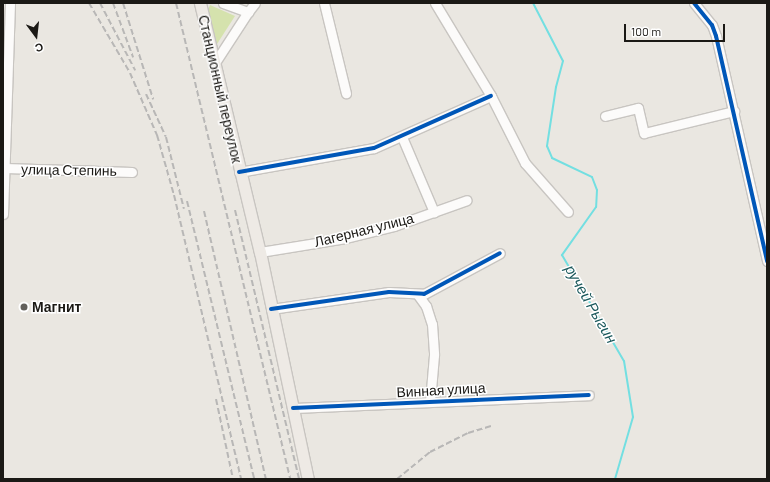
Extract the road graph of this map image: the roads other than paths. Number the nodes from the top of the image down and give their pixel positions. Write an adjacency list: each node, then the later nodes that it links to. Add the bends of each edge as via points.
1 (10, 3): 10 (street)
2 (200, 3): 9 (main road, Станционный переулок)
3 (223, 3): 8 (street)
4 (255, 3): 8 (street)
5 (324, 3): 11 (street)
6 (435, 3): 12 (street)
7 (694, 3): 13 (street, via 714,30)
8 (248, 12): 9 (street)
9 (216, 61): 18 (main road, Станционный переулок)
10 (5, 64): 16 (street)
11 (346, 93)
12 (491, 96): 15 (street); 21 (street, via 525,163)
13 (734, 111): 14 (street, via 644,133 638,108); 25 (street)
14 (605, 116)
15 (402, 137): 18 (street, via 374,148); 20 (street)
16 (5, 168): 17 (street, улица Степинь); 22 (street)
17 (132, 172)
18 (239, 172): 23 (main road, Станционный переулок)
19 (467, 200): 20 (street, Лагерная улица)
20 (434, 212): 23 (street, Лагерная улица, via 394,226 346,238)
21 (568, 212)
22 (3, 214)
23 (260, 252): 27 (main road, Станционный переулок)
24 (500, 253): 26 (street, via 473,265 437,289)
25 (767, 261)
26 (418, 295): 27 (street, via 389,292); 29 (street, via 426,306 432,324 434,355)
27 (272, 309): 30 (main road, Станционный переулок)
28 (589, 395): 29 (street, Винная улица)
29 (430, 402): 30 (street, Винная улица)
30 (293, 408): 31 (main road, Станционный переулок)
31 (308, 479)

